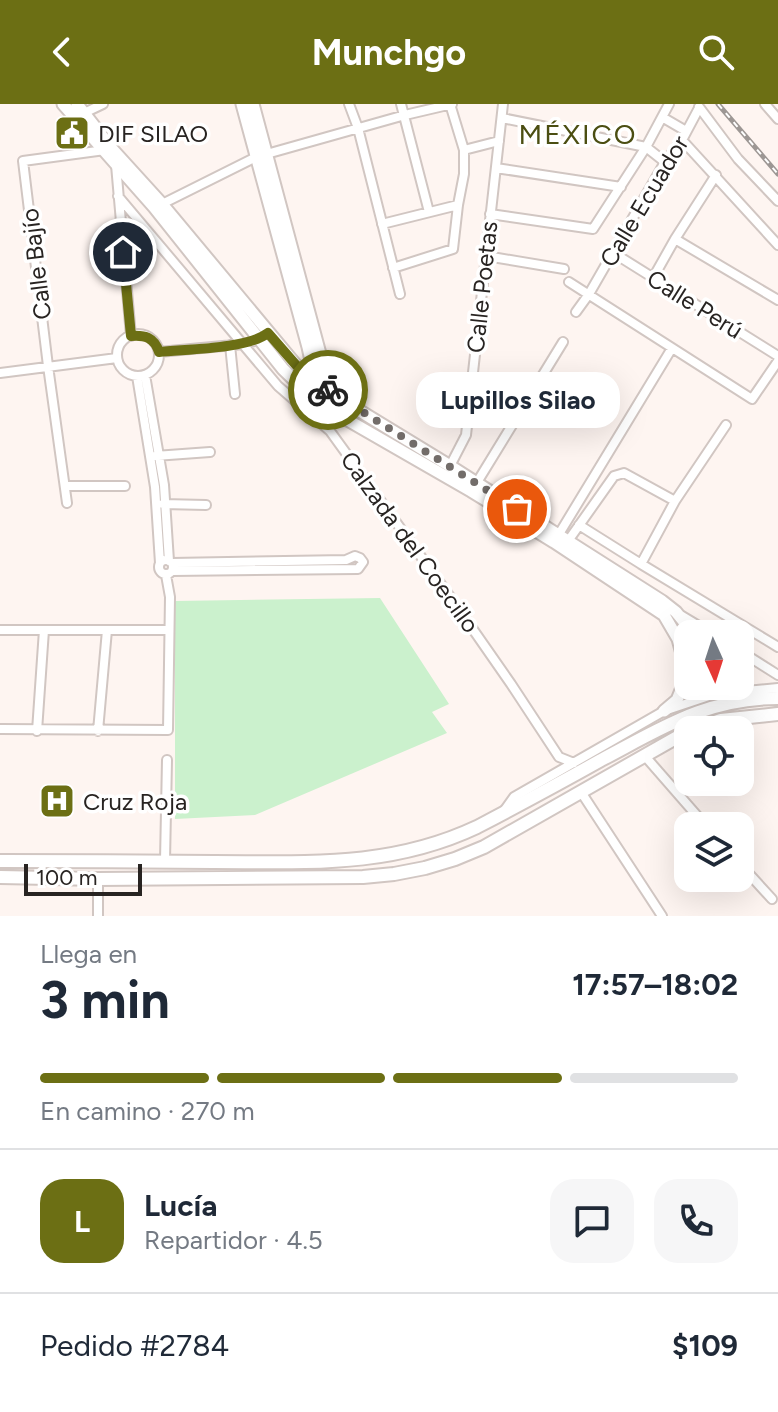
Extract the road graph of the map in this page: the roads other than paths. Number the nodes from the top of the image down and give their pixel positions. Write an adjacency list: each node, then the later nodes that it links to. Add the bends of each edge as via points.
1 (63, 104): 12 (main road)
2 (103, 104): 12 (street)
3 (242, 104): 23 (main road)
4 (253, 104): 23 (main road)
5 (349, 104): 17 (street)
6 (401, 104): 13 (street)
7 (451, 104): 13 (street); 21 (street)
8 (503, 104): 15 (street, Calle Poetas)
9 (668, 104): 14 (street)
10 (765, 104): 16 (street)
11 (698, 106): 18 (street, Calle Ecuador); 29 (street)
12 (78, 111): 22 (main road)
13 (405, 115): 17 (street); 32 (street)
14 (662, 117): 18 (street); 20 (street)
15 (502, 118): 19 (street, Calle Poetas); 20 (street)
16 (778, 119)
17 (358, 128): 23 (street); 34 (street)
18 (684, 136): 24 (street, Calle Ecuador); 26 (street)
19 (499, 141): 21 (street); 25 (street, Calle Poetas)
20 (646, 147): 24 (street); 27 (street)
21 (464, 150): 31 (street)
22 (112, 155): 28 (street); 30 (main road); 48 (main road); 58 (street, Calle Bajío, via 23,161)
23 (261, 156): 30 (street); 52 (main road); 63 (main road)
24 (665, 162): 37 (street, Calle Ecuador)
25 (496, 168): 27 (street); 33 (street, Calle Poetas)
26 (716, 175): 35 (street); 36 (street)
27 (621, 187): 33 (street, via 593,229)
28 (118, 196): 47 (street); 50 (street, Calzada del Coecillo)
29 (778, 201)
30 (162, 204): 48 (main road)
31 (458, 205): 32 (street); 39 (street, via 453,249)
32 (429, 212): 34 (street)
33 (490, 214): 38 (street, Calle Poetas)
34 (382, 224): 39 (street)
35 (675, 239): 41 (street); 45 (street)
36 (778, 245)
37 (612, 252): 41 (street, Calle Perú); 44 (street, Calle Ecuador)
38 (486, 256): 40 (street); 70 (street, Calle Poetas, via 466,435)
39 (393, 268): 43 (street)
40 (564, 269)
41 (653, 278): 57 (street, Calle Perú)
42 (569, 282): 44 (street)
43 (400, 294)
44 (589, 294): 46 (street, Calle Ecuador); 53 (street)
45 (778, 300)
46 (576, 312)
47 (131, 336): 54 (street, via 152,339); 55 (street, via 122,342)
48 (264, 337): 50 (street); 56 (main road); 65 (main road, via 293,380)
49 (563, 342): 71 (street)
50 (244, 344): 51 (street); 66 (street, Calzada del Coecillo, via 278,386)
51 (230, 345): 54 (street); 64 (street)
52 (308, 347): 56 (main road); 62 (main road)
53 (672, 348): 60 (street, via 752,399); 79 (street)
54 (159, 352): 61 (street, via 156,366)
55 (117, 358): 58 (street); 61 (street, via 124,371)
56 (290, 359): 62 (main road)
57 (778, 359): 60 (street)
58 (48, 366): 59 (street); 72 (street, Calle Bajío)
59 (0, 373)
60 (775, 373)
61 (141, 376): 69 (street)
62 (314, 379): 63 (main road); 65 (main road)
63 (330, 392): 65 (main road); 70 (main road)
64 (235, 394)
65 (320, 402): 66 (street); 79 (main road)
66 (312, 416): 107 (street, Calzada del Coecillo, via 330,431 420,555)
67 (726, 425): 74 (street)
68 (210, 452): 69 (street)
69 (154, 456): 76 (street, via 164,485)
70 (450, 466): 71 (main road)
71 (476, 484): 79 (main road)
72 (65, 486): 73 (street); 75 (street, Calle Bajío)
73 (125, 486)
74 (675, 501): 78 (street, via 624,473 614,476); 80 (street)
75 (67, 503)
76 (160, 504): 77 (street); 81 (street)
77 (206, 505)
78 (579, 525): 79 (street); 80 (street)
79 (560, 539): 83 (main road); 83 (main road, via 662,601)
80 (641, 564): 91 (street)
81 (168, 566): 82 (street); 90 (street)
82 (256, 566): 82 (street, via 358,569 363,562 355,556)
83 (670, 614): 84 (main road); 85 (street); 86 (main road)
84 (677, 620)
85 (683, 620)
86 (674, 626)
87 (0, 630): 88 (street)
88 (44, 630): 89 (street); 103 (street)
89 (107, 630): 90 (street); 104 (street)
90 (169, 630): 104 (street, via 168,730)
91 (778, 647)
92 (754, 660): 93 (street)
93 (778, 675)
94 (778, 688): 95 (street)
95 (754, 690)
96 (778, 698): 113 (highway, via 725,703 678,719)
97 (677, 700): 99 (main road)
98 (697, 700): 99 (street)
99 (664, 711): 109 (street)
100 (778, 714): 101 (highway)
101 (754, 717)
102 (0, 729): 103 (street)
103 (37, 731): 104 (street)
104 (98, 731)
105 (674, 738): 106 (highway)
106 (644, 755): 111 (highway); 112 (street)
107 (559, 757): 109 (street); 110 (street)
108 (167, 760): 115 (street)
109 (574, 763): 110 (street)
110 (555, 773): 113 (street, via 514,797)
111 (581, 792): 117 (highway, via 484,847 394,874); 121 (street)
112 (694, 812)
113 (503, 814): 115 (highway, via 449,841 391,855 321,862)
114 (0, 861): 115 (highway)
115 (165, 861)
116 (0, 877): 117 (highway)
117 (98, 879): 120 (street)
118 (754, 879): 119 (street)
119 (772, 899)
120 (98, 916)
121 (662, 916)

